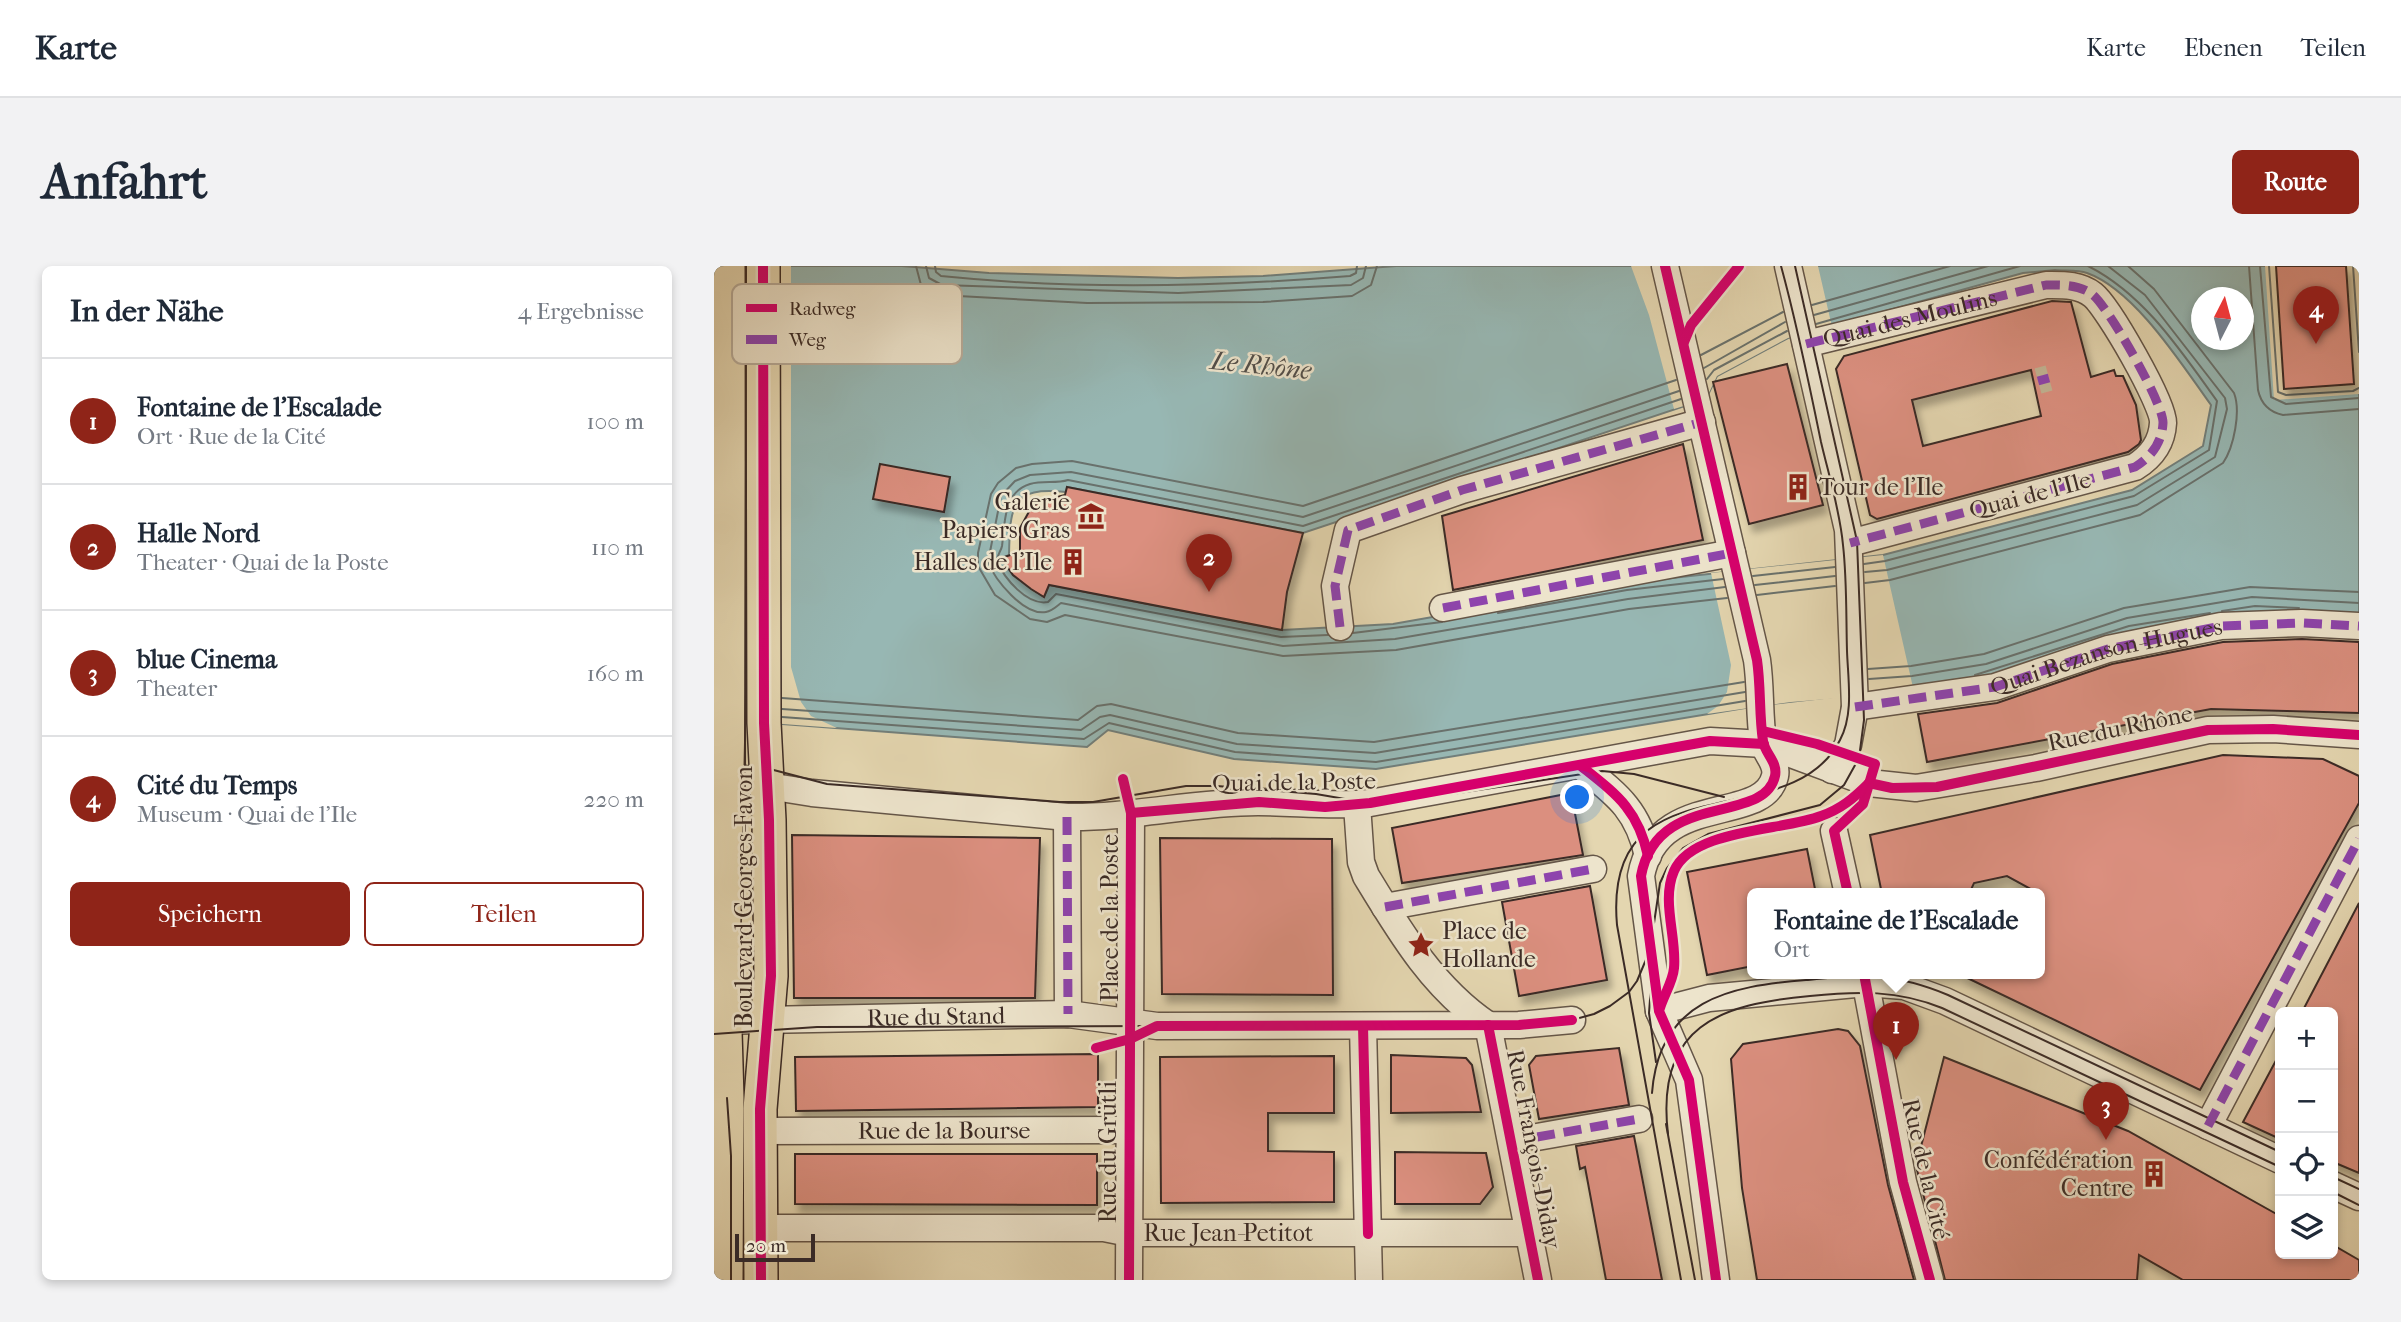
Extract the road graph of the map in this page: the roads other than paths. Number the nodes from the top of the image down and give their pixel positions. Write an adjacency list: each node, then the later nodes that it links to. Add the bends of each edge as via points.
1 (728, 266): 15 (main road, Boulevard Georges-Favon)
2 (763, 266): 5 (main road, Boulevard Georges-Favon)
3 (1665, 266): 9 (street)
4 (1788, 266): 6 (street)
5 (763, 284)
6 (1805, 339): 8 (street, Quai des Moulins, via 2046,285 2071,285 2094,296); 10 (street)
7 (763, 364): 22 (main road, Boulevard Georges-Favon)
8 (2158, 401): 10 (street, Quai de l'Ile, via 2164,422 2159,442 2150,457 2135,467)
9 (1700, 412): 11 (street); 14 (street, via 1348,530 1335,586)
10 (1851, 550): 16 (street)
11 (1734, 562): 12 (street); 18 (street, via 1756,660)
12 (1443, 608)
13 (2359, 626): 16 (street, Quai Bezanson-Hugues, via 2221,626 2108,649 1995,687)
14 (1340, 627)
15 (723, 694): 21 (main road, Boulevard Georges-Favon)
16 (1856, 701): 20 (street, via 1848,745)
17 (2359, 735): 20 (street, Rue du Rhône, via 2208,730 1937,787 1892,788)
18 (1763, 744): 19 (street, Quai de la Poste, via 1710,741); 20 (street, Rue du Rhône); 28 (street, via 1775,763 1768,790 1757,799 1687,818 1661,835)
19 (1581, 766): 23 (street, Quai de la Poste); 28 (street, via 1627,806 1644,835)
20 (1832, 770)
21 (720, 772): 22 (street, Quai de la Poste); 37 (main road, Boulevard Georges-Favon)
22 (768, 786): 25 (street, Quai de la Poste); 35 (main road, Boulevard Georges-Favon, via 771,976)
23 (1357, 805): 24 (street, Quai de la Poste, via 1259,802); 31 (street, via 1361,862)
24 (1131, 813): 25 (street, Quai de la Poste); 38 (street, Place de la Poste)
25 (1067, 817): 34 (street, Place de la Poste)
26 (1834, 831): 30 (street)
27 (2359, 839): 42 (street)
28 (1648, 856): 33 (street, via 1642,885)
29 (1593, 869): 31 (street)
30 (1846, 888)
31 (1385, 907): 40 (street, via 1446,992)
32 (1865, 979): 33 (street, via 1709,998); 42 (street, via 1904,986 1945,1001); 59 (street, Rue de la Cité, via 1903,1182)
33 (1659, 1012): 58 (street, via 1689,1080)
34 (1068, 1014): 35 (street, Rue du Stand); 38 (street, Rue du Stand)
35 (767, 1019): 37 (street, Rue du Stand); 44 (main road, Boulevard Georges-Favon)
36 (1572, 1020): 40 (street, Rue du Stand)
37 (719, 1021): 53 (main road, Boulevard Georges-Favon)
38 (1130, 1023): 39 (street, Rue du Stand); 43 (street, Rue du Grütli)
39 (1363, 1026): 40 (street, Rue du Stand); 52 (street)
40 (1488, 1026): 51 (street, Rue François-Diday)
41 (1639, 1119): 45 (street)
42 (2208, 1126): 46 (street)
43 (1129, 1130): 44 (street, Rue de la Bourse); 50 (street, Rue du Grütli)
44 (760, 1131): 49 (main road, Boulevard Georges-Favon)
45 (1537, 1138)
46 (2275, 1158)
47 (2338, 1187): 48 (street)
48 (2359, 1197)
49 (760, 1228): 50 (street, Rue Jean-Petitot, via 1104,1228); 54 (main road, Boulevard Georges-Favon)
50 (1129, 1233): 52 (street, Rue Jean-Petitot); 55 (street, Rue du Grütli)
51 (1529, 1233): 52 (street, Rue Jean-Petitot); 57 (street, Rue François-Diday)
52 (1368, 1234): 56 (street)
53 (726, 1280)
54 (761, 1280)
55 (1129, 1280)
56 (1369, 1280)
57 (1538, 1280)
58 (1716, 1280)
59 (1930, 1280)

